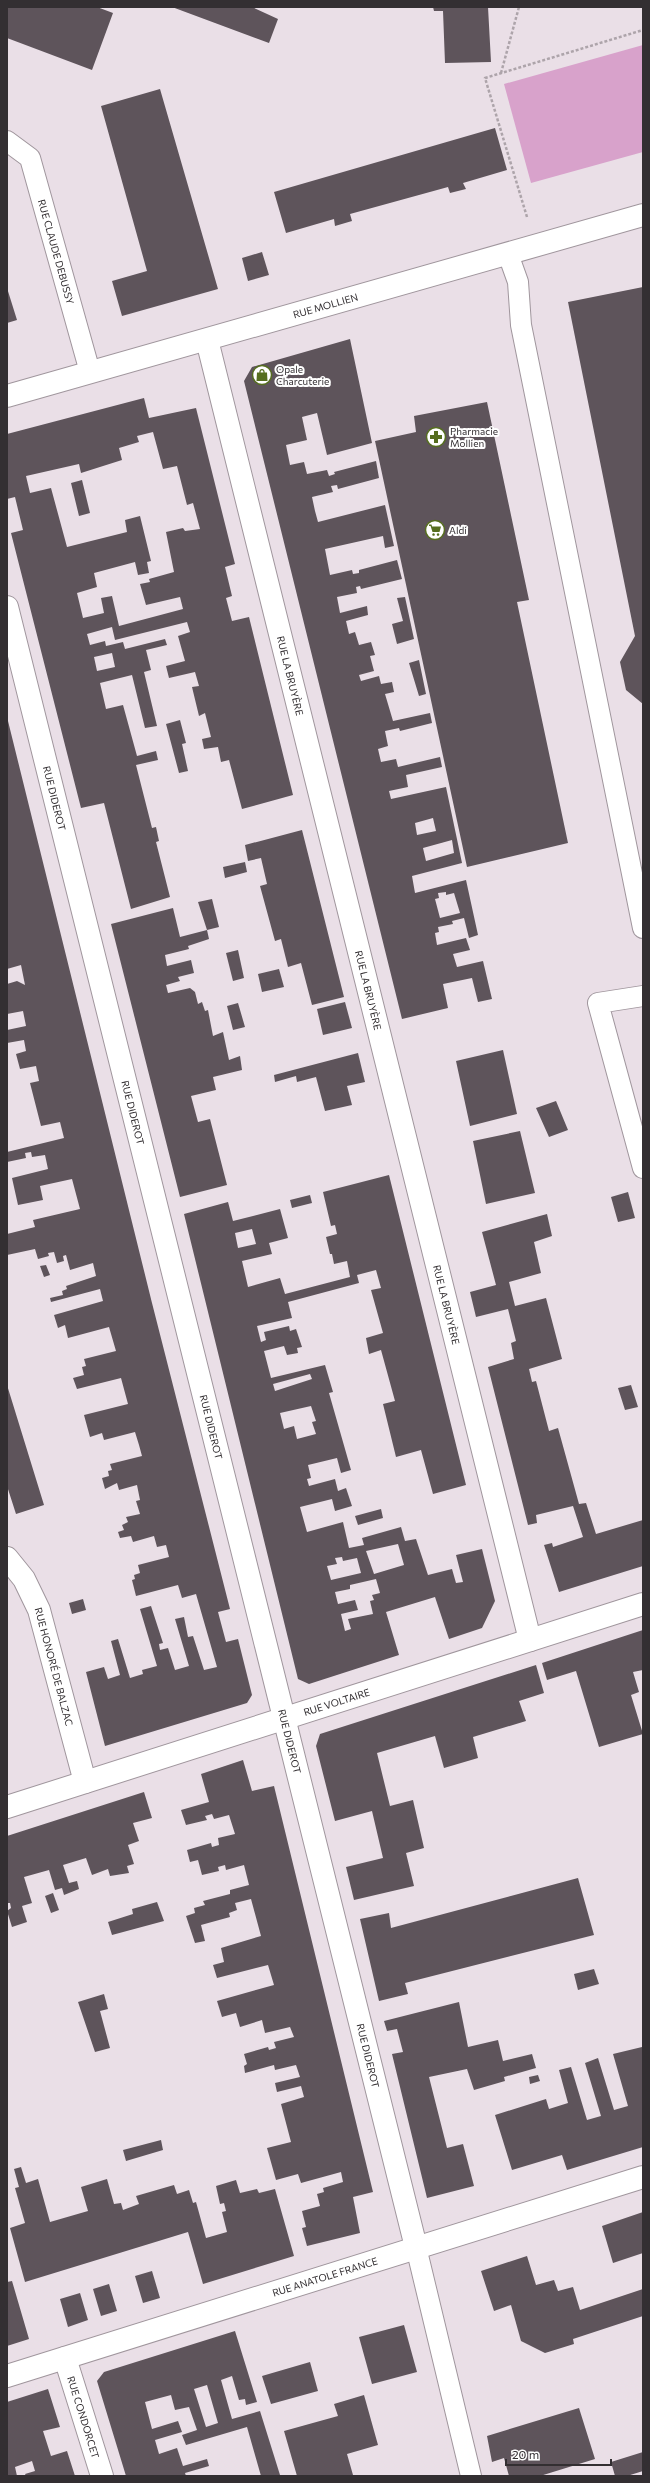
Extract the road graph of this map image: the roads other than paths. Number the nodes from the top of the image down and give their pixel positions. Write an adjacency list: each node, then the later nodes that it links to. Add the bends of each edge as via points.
1 (7, 141): 5 (lane, RUE CLAUDE DEBUSSY, via 30,158)
2 (643, 215): 3 (street, RUE MOLLIEN)
3 (508, 254): 4 (street, RUE MOLLIEN); 8 (lane, via 518,282 521,325)
4 (207, 340): 5 (street, RUE MOLLIEN); 13 (street, RUE LA BRUYÈRE)
5 (90, 372): 6 (street, RUE MOLLIEN)
6 (7, 396)
7 (7, 607): 14 (street, RUE DIDEROT)
8 (643, 928)
9 (643, 996): 10 (lane, via 598,1003)
10 (643, 1168)
11 (7, 1558): 15 (street, RUE HONORÉ DE BALZAC, via 24,1579 39,1610)
12 (643, 1604): 13 (street, RUE VOLTAIRE)
13 (530, 1640): 14 (street, RUE VOLTAIRE)
14 (284, 1719): 15 (street, RUE VOLTAIRE); 18 (street, RUE DIDEROT)
15 (85, 1782): 16 (street, RUE VOLTAIRE)
16 (7, 1807)
17 (643, 2177): 18 (street, RUE ANATOLE FRANCE)
18 (416, 2247): 19 (street, RUE ANATOLE FRANCE); 22 (lane)
19 (65, 2358): 20 (street, RUE ANATOLE FRANCE); 21 (street, RUE CONDORCET)
20 (7, 2376)
21 (102, 2476)
22 (472, 2476)

